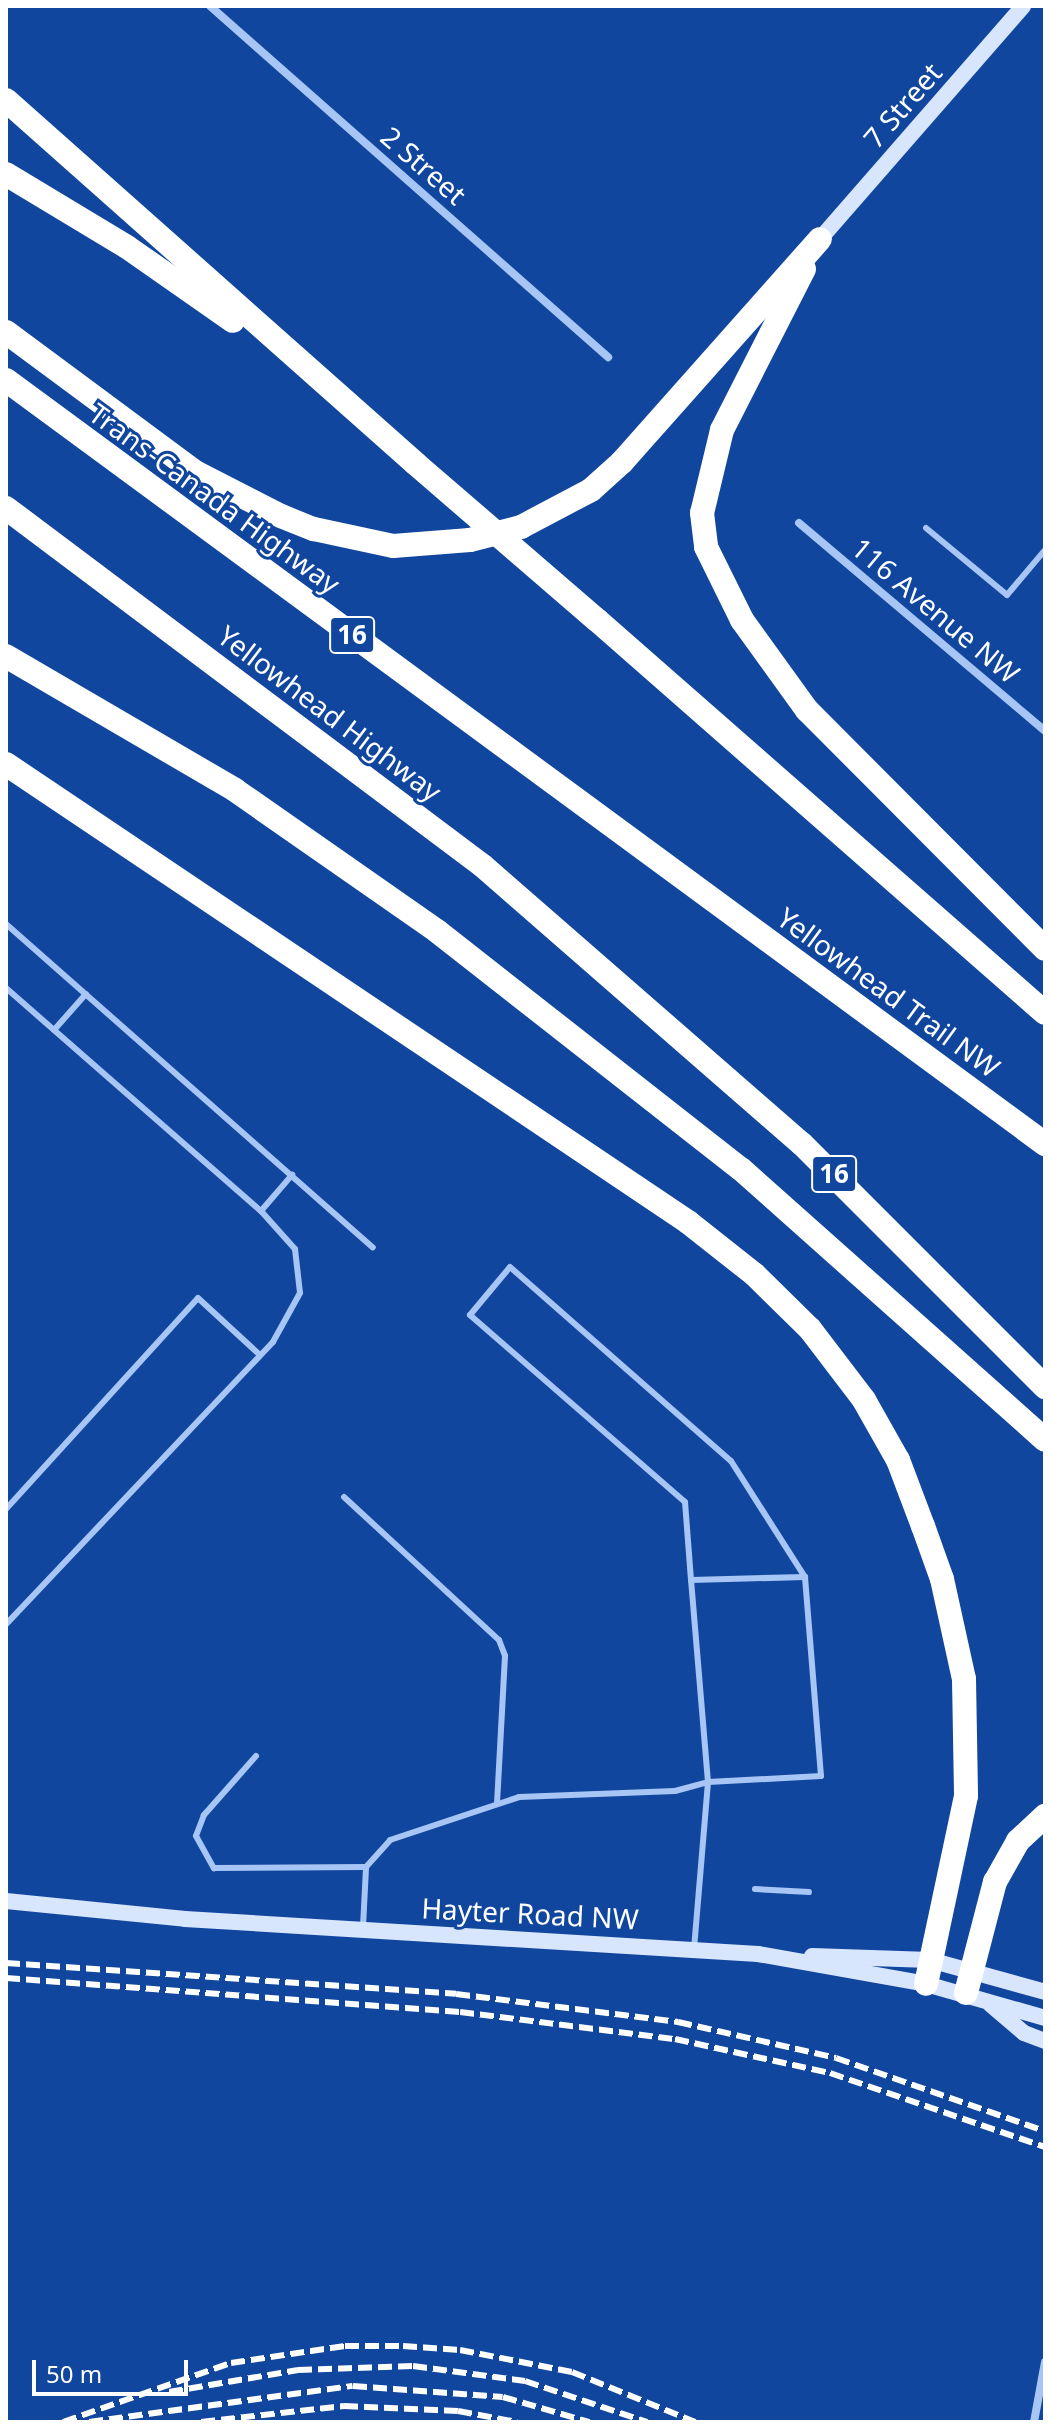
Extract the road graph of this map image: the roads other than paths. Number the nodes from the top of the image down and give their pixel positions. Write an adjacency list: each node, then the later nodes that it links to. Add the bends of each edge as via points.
1 (210, 6): 7 (street, 2 Street)
2 (1023, 6): 5 (street, 7 Street)
3 (6, 100): 8 (highway)
4 (6, 174): 8 (highway, via 127,247)
5 (820, 239): 6 (highway, via 622,462 591,490 534,522 470,540 393,546 314,529 281,516 195,472); 19 (highway, via 722,430 702,513 706,547 742,620 807,710)
6 (6, 332)
7 (608, 357)
8 (308, 372): 22 (highway, bridge)
9 (6, 380): 17 (highway, Trans-Canada Highway / 16)
10 (6, 508): 29 (highway, Yellowhead Highway / 16, via 483,866 813,1155)
11 (799, 523): 15 (street, 116 Avenue NW)
12 (926, 528): 13 (lane, via 1007,595)
13 (1045, 550)
14 (6, 656): 30 (highway, via 235,790 437,931 741,1169)
15 (1043, 727)
16 (6, 764): 48 (highway, via 688,1222 755,1275 810,1329 864,1400 898,1460 942,1579 964,1679 966,1796)
17 (698, 889): 24 (highway, Yellowhead Trail NW / 16)
18 (6, 924): 21 (lane)
19 (1045, 949)
20 (6, 988): 23 (lane)
21 (86, 994): 23 (lane); 25 (lane)
22 (1045, 1013)
23 (54, 1030): 26 (lane)
24 (1045, 1144)
25 (292, 1175): 26 (lane); 27 (lane)
26 (261, 1211): 28 (lane, via 295,1249 300,1293)
27 (373, 1247)
28 (260, 1355): 32 (lane, via 198,1298); 35 (lane)
29 (1045, 1387)
30 (1045, 1440)
31 (344, 1497): 38 (lane, via 499,1640 505,1656)
32 (6, 1509)
33 (805, 1577): 34 (lane); 34 (lane, via 731,1461 510,1267 470,1315 685,1502); 37 (lane, via 821,1776)
34 (691, 1580): 37 (lane)
35 (6, 1624)
36 (256, 1756): 40 (lane, via 204,1815 196,1836 214,1868)
37 (708, 1782): 38 (lane, via 675,1791 519,1797); 45 (lane)
38 (497, 1803): 40 (lane, via 390,1840)
39 (1045, 1816): 47 (highway, via 1018,1841 995,1882)
40 (366, 1867): 44 (lane)
41 (755, 1889): 42 (lane)
42 (809, 1892)
43 (6, 1901): 44 (street, Hayter Road NW)
44 (363, 1929): 45 (street, Hayter Road NW)
45 (694, 1950): 46 (street, Hayter Road NW)
46 (783, 1957): 48 (street, Hayter Road NW); 48 (street, via 857,1954)
47 (974, 1968): 48 (street); 49 (street); 50 (highway)
48 (928, 1972): 50 (street, Hayter Road NW)
49 (1045, 1992)
50 (975, 1996): 51 (street, Hayter Road NW); 52 (street, via 1024,2033)
51 (1045, 2018)
52 (1045, 2041)
53 (1045, 2362): 54 (street)
54 (1034, 2422)

